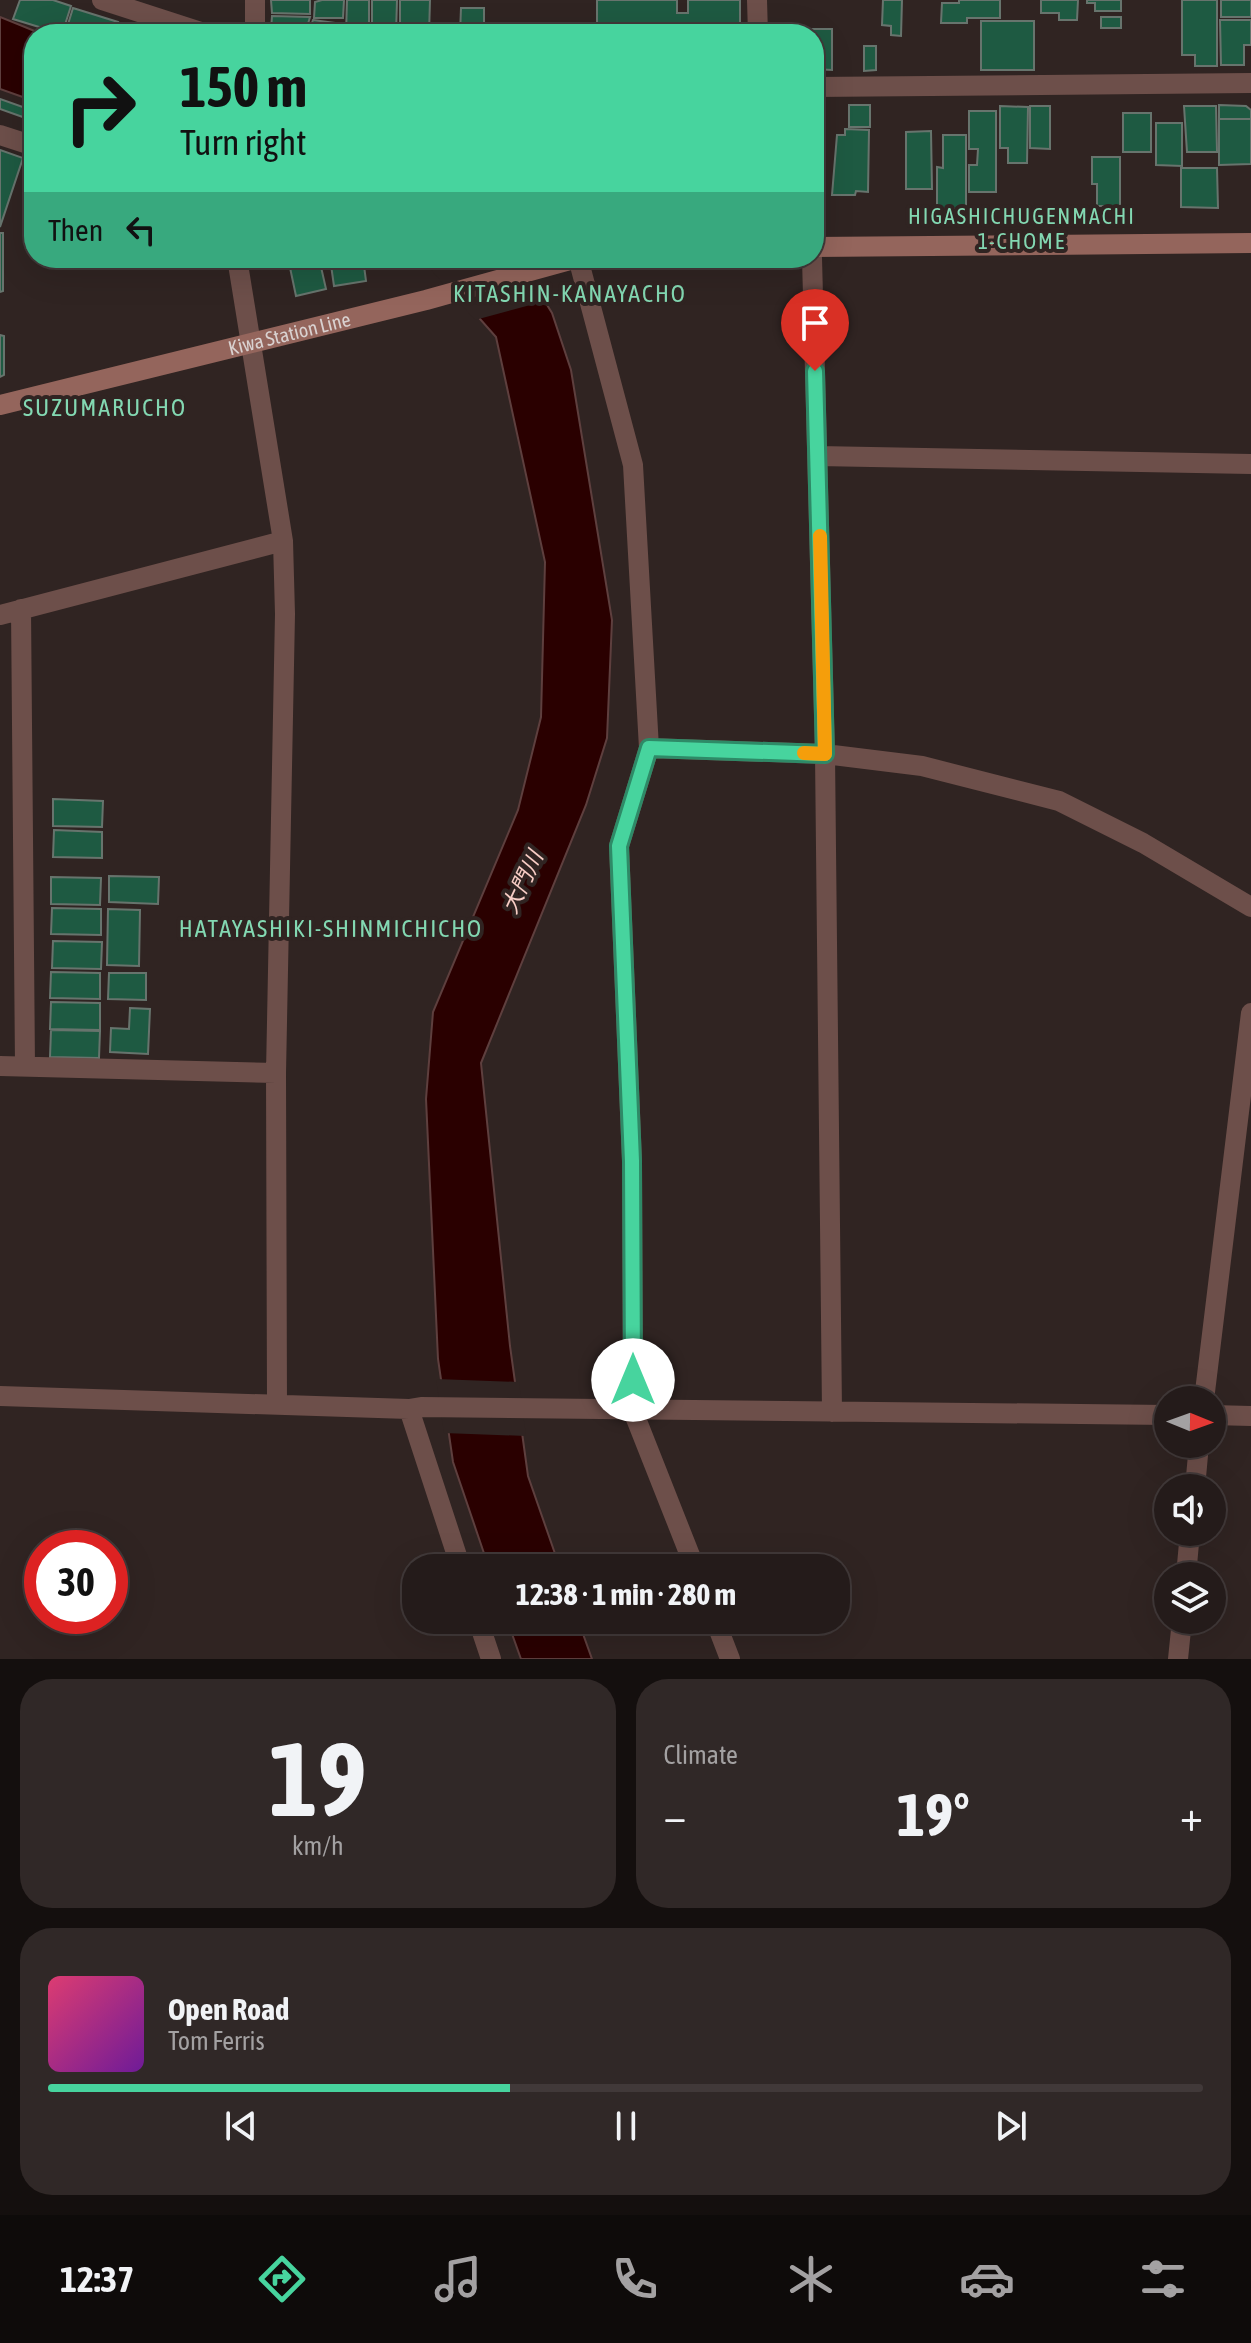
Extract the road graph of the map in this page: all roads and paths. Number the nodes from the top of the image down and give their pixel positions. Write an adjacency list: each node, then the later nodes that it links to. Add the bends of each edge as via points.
1 (102, 0): 4 (street)
2 (255, 0): 5 (street)
3 (757, 0): 6 (street)
4 (176, 24)
5 (255, 24)
6 (758, 24)
7 (1251, 83): 8 (street)
8 (824, 87)
9 (0, 135): 10 (street)
10 (24, 143)
11 (1251, 243): 12 (main road)
12 (824, 247)
13 (239, 268): 17 (street)
14 (538, 268): 17 (main road, Kiwa Station Line)
15 (581, 268): 24 (street, via 633,465)
16 (812, 268): 19 (street)
17 (252, 342): 18 (main road, Kiwa Station Line); 21 (street)
18 (0, 405)
19 (818, 456): 20 (street); 25 (street)
20 (1251, 464)
21 (283, 541): 22 (street); 30 (street)
22 (21, 609): 23 (street); 29 (street)
23 (0, 615)
24 (649, 748): 25 (street); 35 (street, via 619,846 632,1161)
25 (825, 754): 26 (street, via 922,766 1059,801); 36 (street)
26 (1251, 907)
27 (1251, 1013): 31 (street)
28 (0, 1066): 29 (street)
29 (25, 1066): 30 (street)
30 (276, 1073): 33 (street)
31 (1206, 1386)
32 (0, 1396): 33 (street)
33 (277, 1404): 34 (street)
34 (415, 1408): 35 (street); 40 (street)
35 (633, 1411): 36 (street); 41 (street)
36 (832, 1412): 37 (street)
37 (1154, 1415)
38 (1226, 1415): 39 (street)
39 (1251, 1416)
40 (457, 1554)
41 (689, 1554)
42 (483, 1634): 45 (street)
43 (720, 1634): 46 (street)
44 (1181, 1634): 47 (street)
45 (491, 1659)
46 (730, 1659)
47 (1178, 1659)

